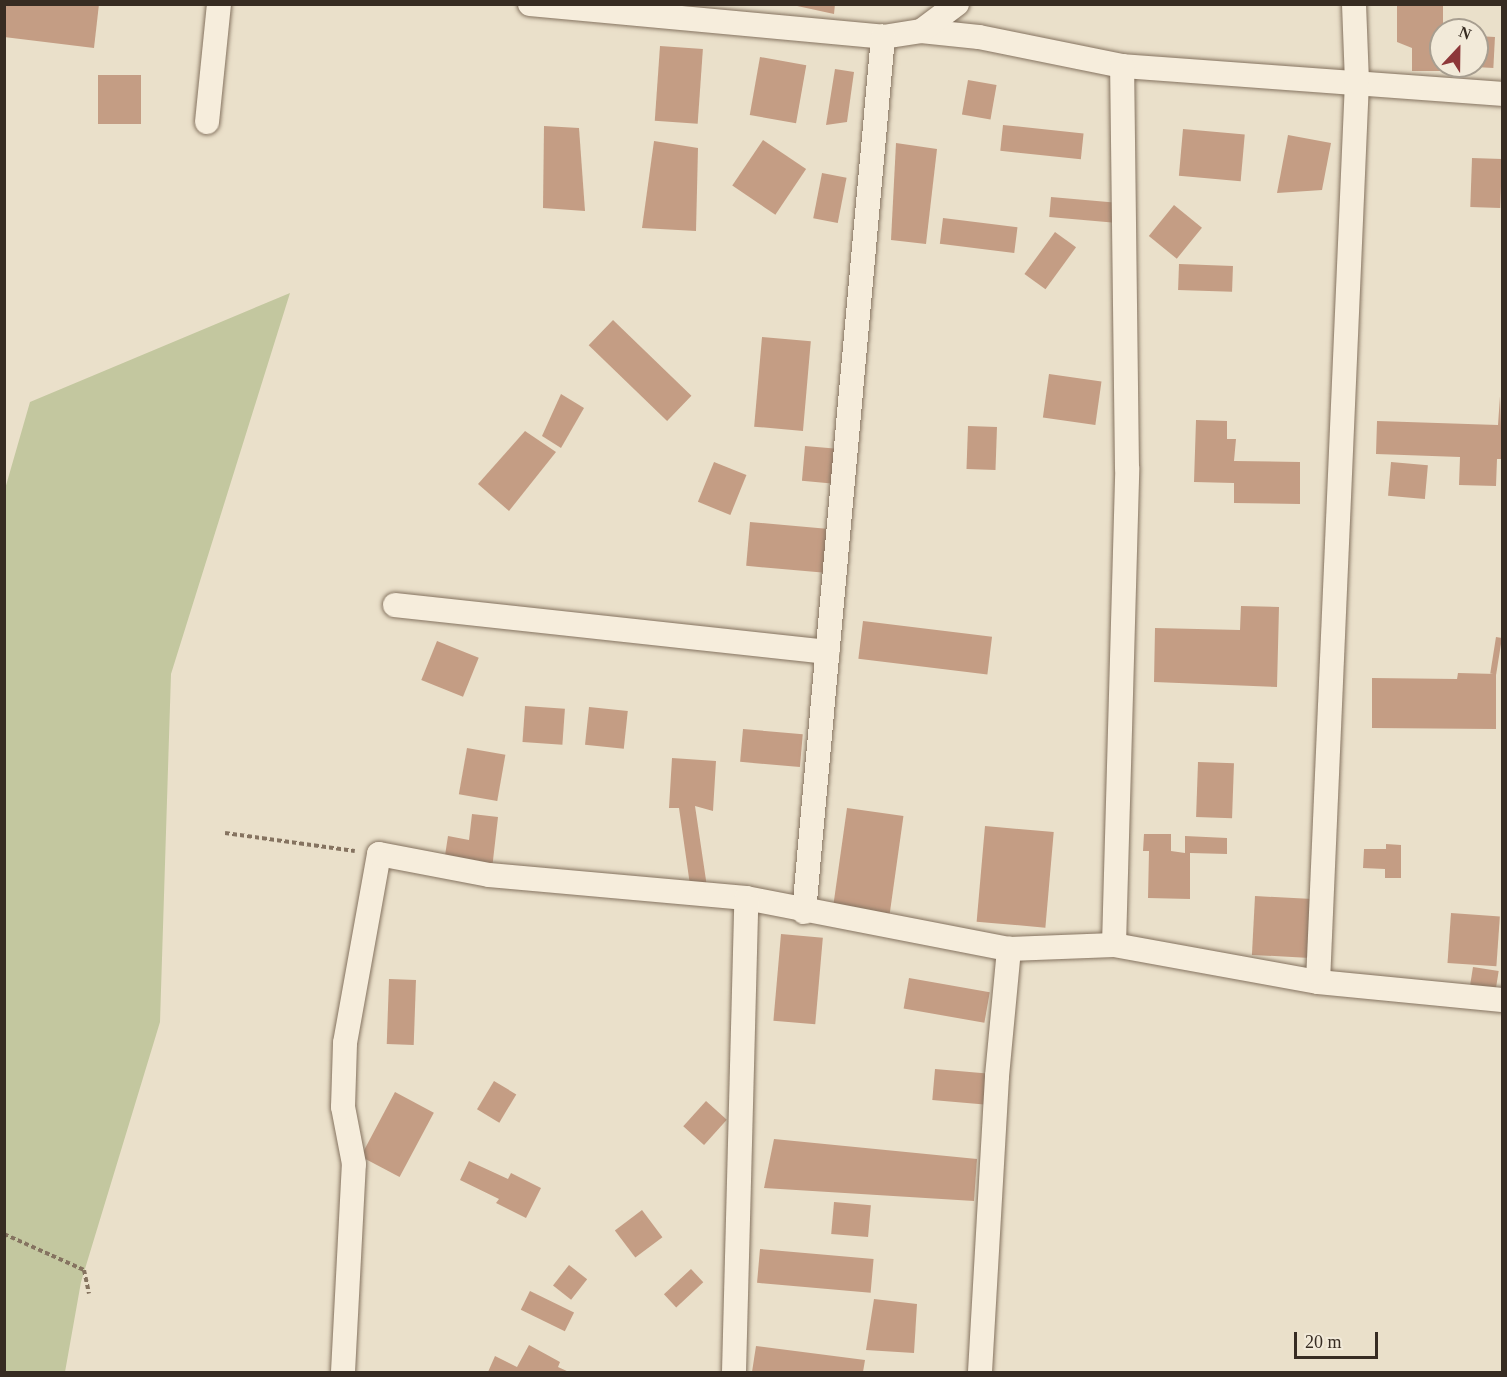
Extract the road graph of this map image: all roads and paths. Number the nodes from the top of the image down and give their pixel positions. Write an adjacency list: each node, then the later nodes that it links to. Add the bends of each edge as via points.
1 (219, 4): 12 (street)
2 (530, 4): 7 (street)
3 (957, 4): 6 (street)
4 (964, 4): 8 (street)
5 (1354, 4): 10 (street)
6 (921, 31): 7 (street); 8 (street)
7 (883, 37): 14 (street)
8 (979, 37): 9 (street)
9 (1122, 66): 10 (street); 19 (street, via 1126,468)
10 (1357, 82): 11 (street); 21 (street)
11 (1503, 94)
12 (207, 122)
13 (395, 605): 14 (street)
14 (827, 652): 18 (street)
15 (225, 833): 16 (path)
16 (379, 854): 17 (street, via 489,875); 25 (street, via 345,1043 343,1107 354,1164)
17 (746, 898): 18 (street); 26 (street)
18 (804, 912): 20 (street)
19 (1114, 945): 20 (street); 21 (street)
20 (1010, 949): 27 (street, via 997,1076)
21 (1318, 982): 22 (street)
22 (1503, 1000)
23 (4, 1234): 24 (path, via 84,1270)
24 (89, 1293)
25 (344, 1372)
26 (734, 1372)
27 (980, 1372)

